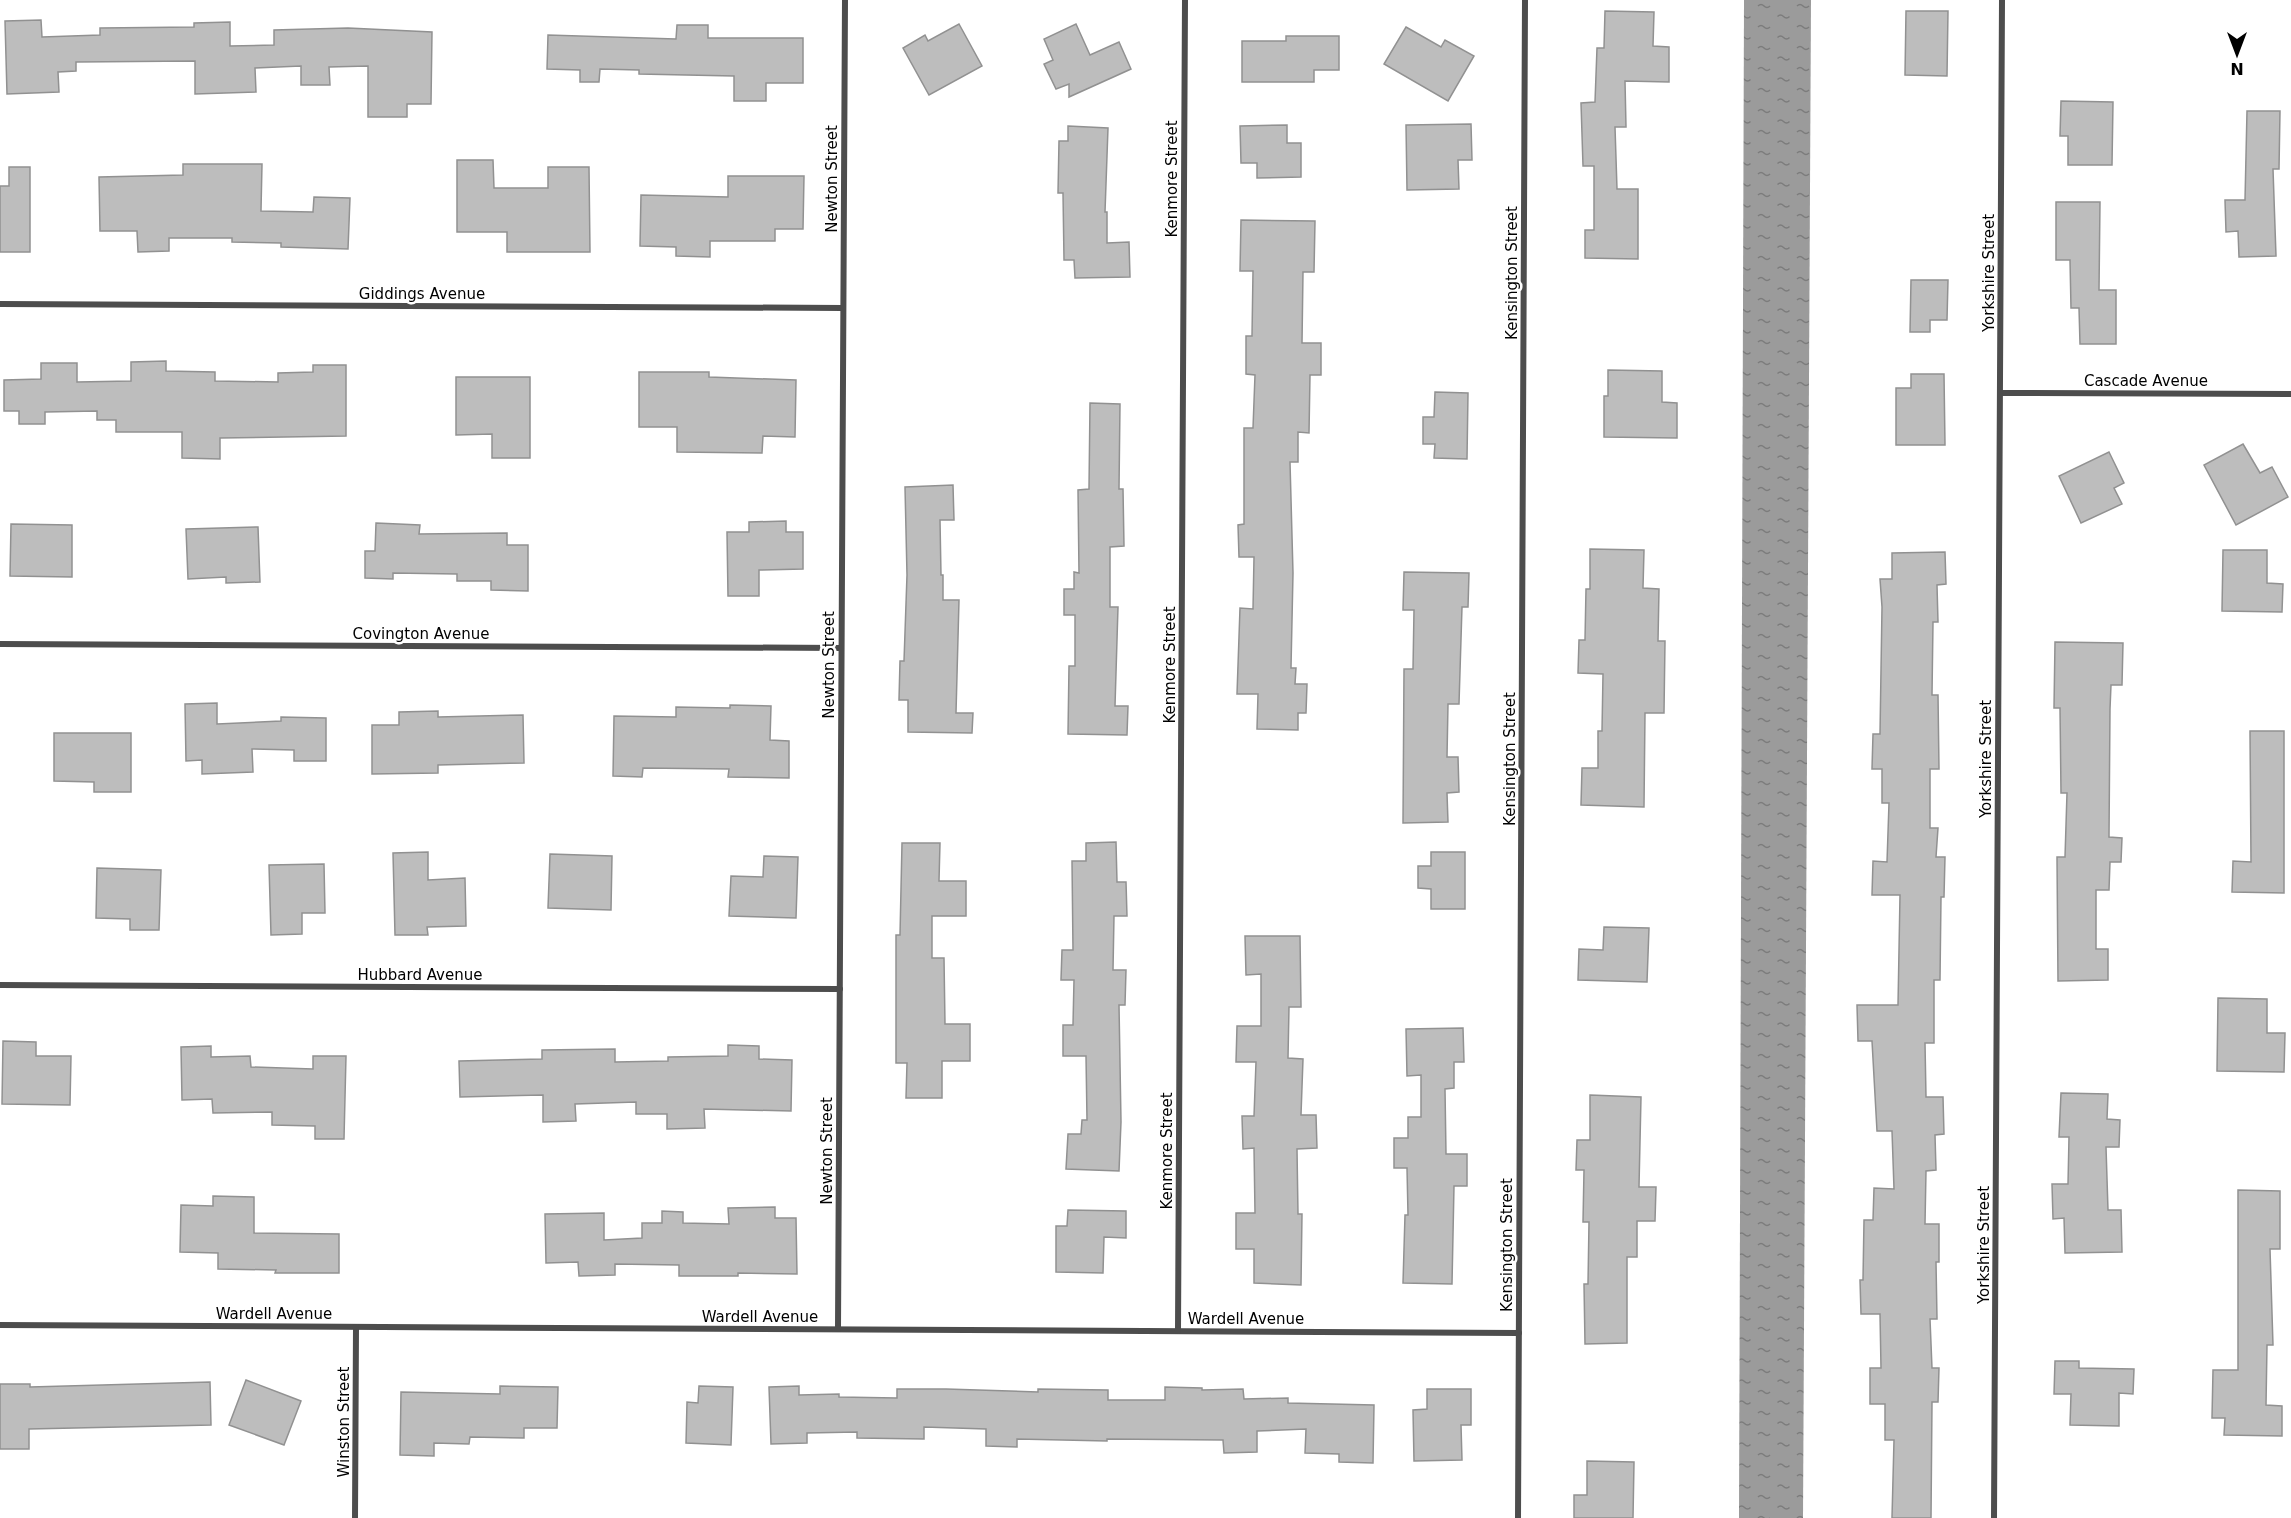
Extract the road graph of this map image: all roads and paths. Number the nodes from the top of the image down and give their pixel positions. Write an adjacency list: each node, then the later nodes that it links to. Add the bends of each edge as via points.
1 (845, 0): 6 (street, Newton Street)
2 (1185, 0): 16 (street, Kenmore Street)
3 (1526, 0): 17 (street, Kensington Street)
4 (2002, 0): 7 (street, Yorkshire Street)
5 (0, 304): 6 (street, Giddings Avenue)
6 (843, 308): 10 (street, Newton Street)
7 (2000, 393): 8 (street, Cascade Avenue); 20 (street, Yorkshire Street)
8 (2291, 394)
9 (0, 644): 10 (street, Covington Avenue)
10 (842, 648): 12 (street, Newton Street)
11 (0, 985): 12 (street, Hubbard Avenue)
12 (840, 989): 15 (street, Newton Street)
13 (0, 1325): 14 (street, Wardell Avenue)
14 (356, 1327): 15 (street, Wardell Avenue); 18 (street, Winston Street)
15 (838, 1329): 16 (street, Wardell Avenue)
16 (1178, 1331): 17 (street, Wardell Avenue)
17 (1519, 1333): 19 (street, Kensington Street)
18 (355, 1518)
19 (1518, 1518)
20 (1995, 1518)

